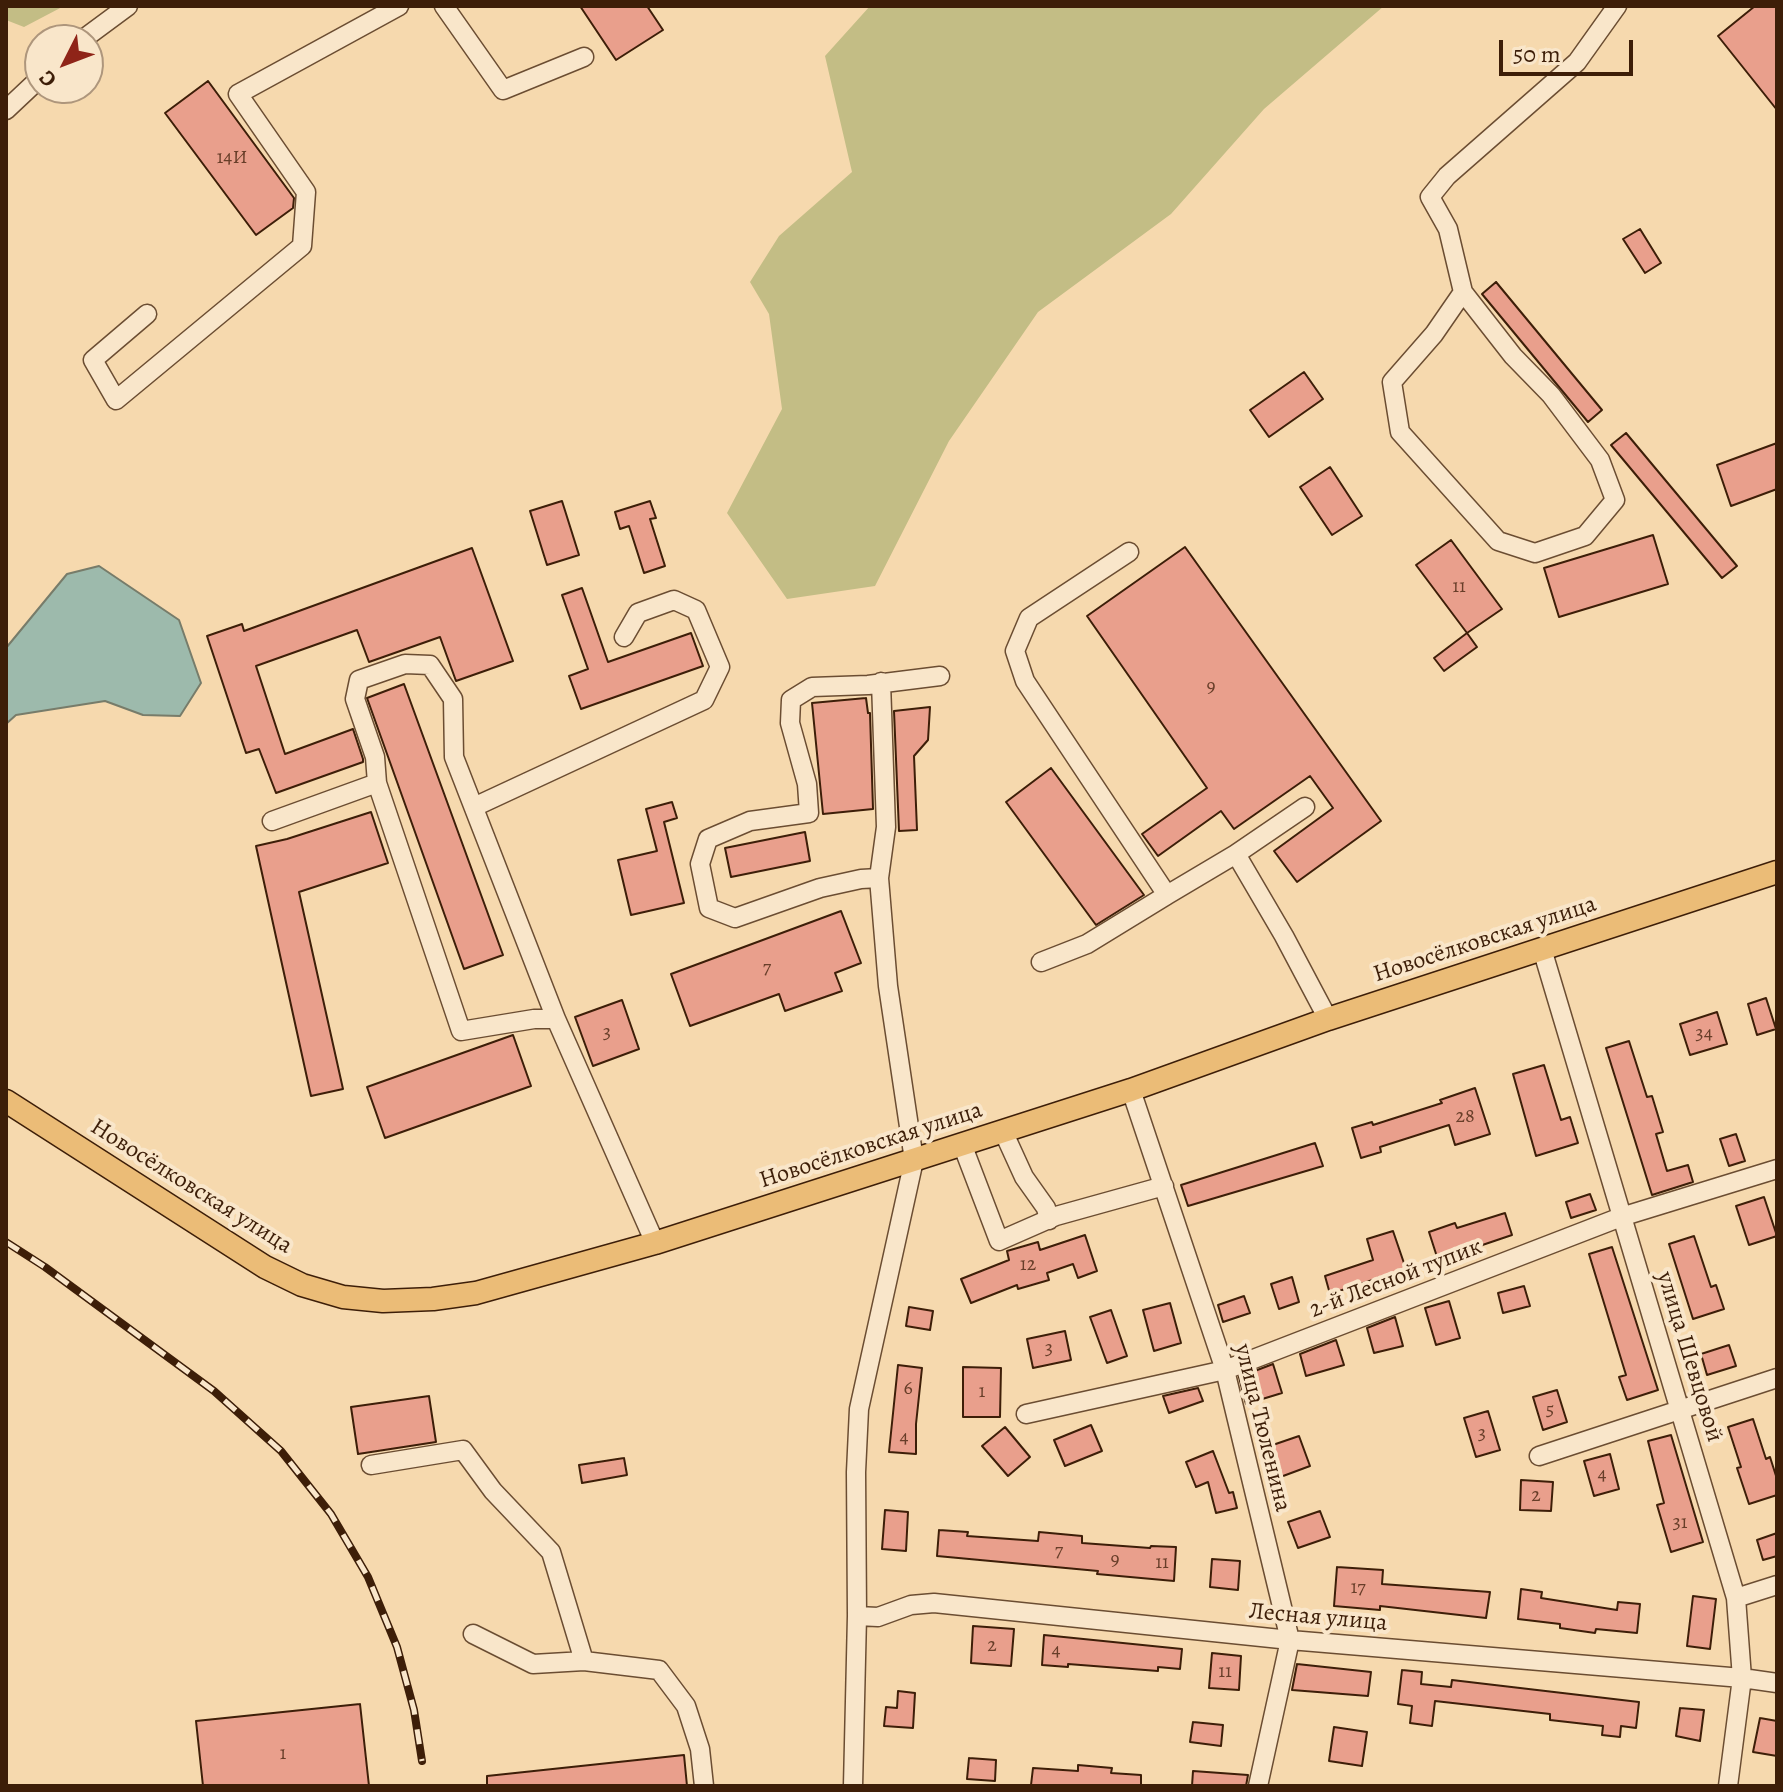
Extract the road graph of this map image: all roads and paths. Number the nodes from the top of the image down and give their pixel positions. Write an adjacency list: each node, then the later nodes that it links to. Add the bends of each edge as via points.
1 (128, 6): 5 (street)
2 (399, 6): 10 (street, via 238,94 306,192 302,246 116,400 93,360)
3 (444, 6): 6 (street, via 503,90)
4 (1617, 6): 9 (street, via 1577,62 1430,197 1448,229)
5 (104, 24)
6 (584, 57)
7 (24, 93): 8 (street)
8 (6, 110)
9 (1463, 292): 9 (street, via 1392,382 1400,432 1498,541 1535,553 1585,536 1615,500 1600,460)
10 (147, 314)
11 (1129, 552): 22 (street, via 1029,618 1015,651 1025,681)
12 (624, 637): 16 (street, via 638,613 674,600 696,610 720,667 704,700)
13 (940, 676): 14 (street)
14 (881, 682): 21 (street, via 886,827); 21 (street, via 812,687 791,700 790,723 807,784 809,813 750,821 708,839 700,864 709,908 735,918 820,888)
15 (377, 783): 16 (street, via 375,757 355,699 359,680 405,664 430,665 453,699 454,757); 18 (street); 25 (street, via 461,1031)
16 (474, 807): 25 (street)
17 (1305, 807): 19 (street)
18 (272, 821)
19 (1236, 854): 22 (street); 26 (street)
20 (1777, 872): 23 (main road, Новосёлковская улица)
21 (879, 878): 31 (street, via 888,986)
22 (1167, 895): 24 (street, via 1087,944)
23 (1542, 949): 26 (main road, Новосёлковская улица); 34 (street, улица Шевцовой)
24 (1041, 962)
25 (556, 1019): 36 (street)
26 (1328, 1019): 27 (main road, Новосёлковская улица)
27 (1131, 1090): 29 (main road, Новосёлковская улица); 33 (street, улица Тюленина)
28 (6, 1101): 36 (main road, Новосёлковская улица, via 265,1267 343,1297 383,1301 476,1293)
29 (1003, 1131): 30 (main road, Новосёлковская улица); 35 (street)
30 (962, 1144): 31 (main road, Новосёлковская улица); 35 (street, via 999,1241)
31 (914, 1160): 36 (main road, Новосёлковская улица); 45 (street, via 859,1409)
32 (1777, 1169): 34 (street, 2-й Лесной тупик)
33 (1164, 1186): 35 (street); 37 (street, улица Тюленина)
34 (1621, 1217): 37 (street, 2-й Лесной тупик); 39 (street, улица Шевцовой)
35 (1049, 1220)
36 (655, 1243)
37 (1225, 1370): 40 (street, 2-й Лесной тупик); 47 (street, улица Тюленина)
38 (1777, 1378): 39 (street)
39 (1679, 1410): 41 (street); 44 (street, улица Шевцовой)
40 (1026, 1414)
41 (1539, 1456)
42 (371, 1465): 48 (street, via 463,1450 493,1491 551,1552)
43 (1777, 1585): 44 (street)
44 (1736, 1598): 49 (street, улица Шевцовой)
45 (857, 1616): 47 (street, Лесная улица, via 878,1617 934,1603); 52 (street)
46 (473, 1634): 48 (street, via 533,1664)
47 (1290, 1640): 49 (street, Лесная улица); 53 (street, улица Тюленина)
48 (584, 1661): 51 (street, via 659,1670 686,1706 700,1749)
49 (1742, 1678): 50 (street, Лесная улица); 54 (street, улица Шевцовой)
50 (1777, 1683)
51 (704, 1786)
52 (853, 1786)
53 (1258, 1786)
54 (1728, 1786)

